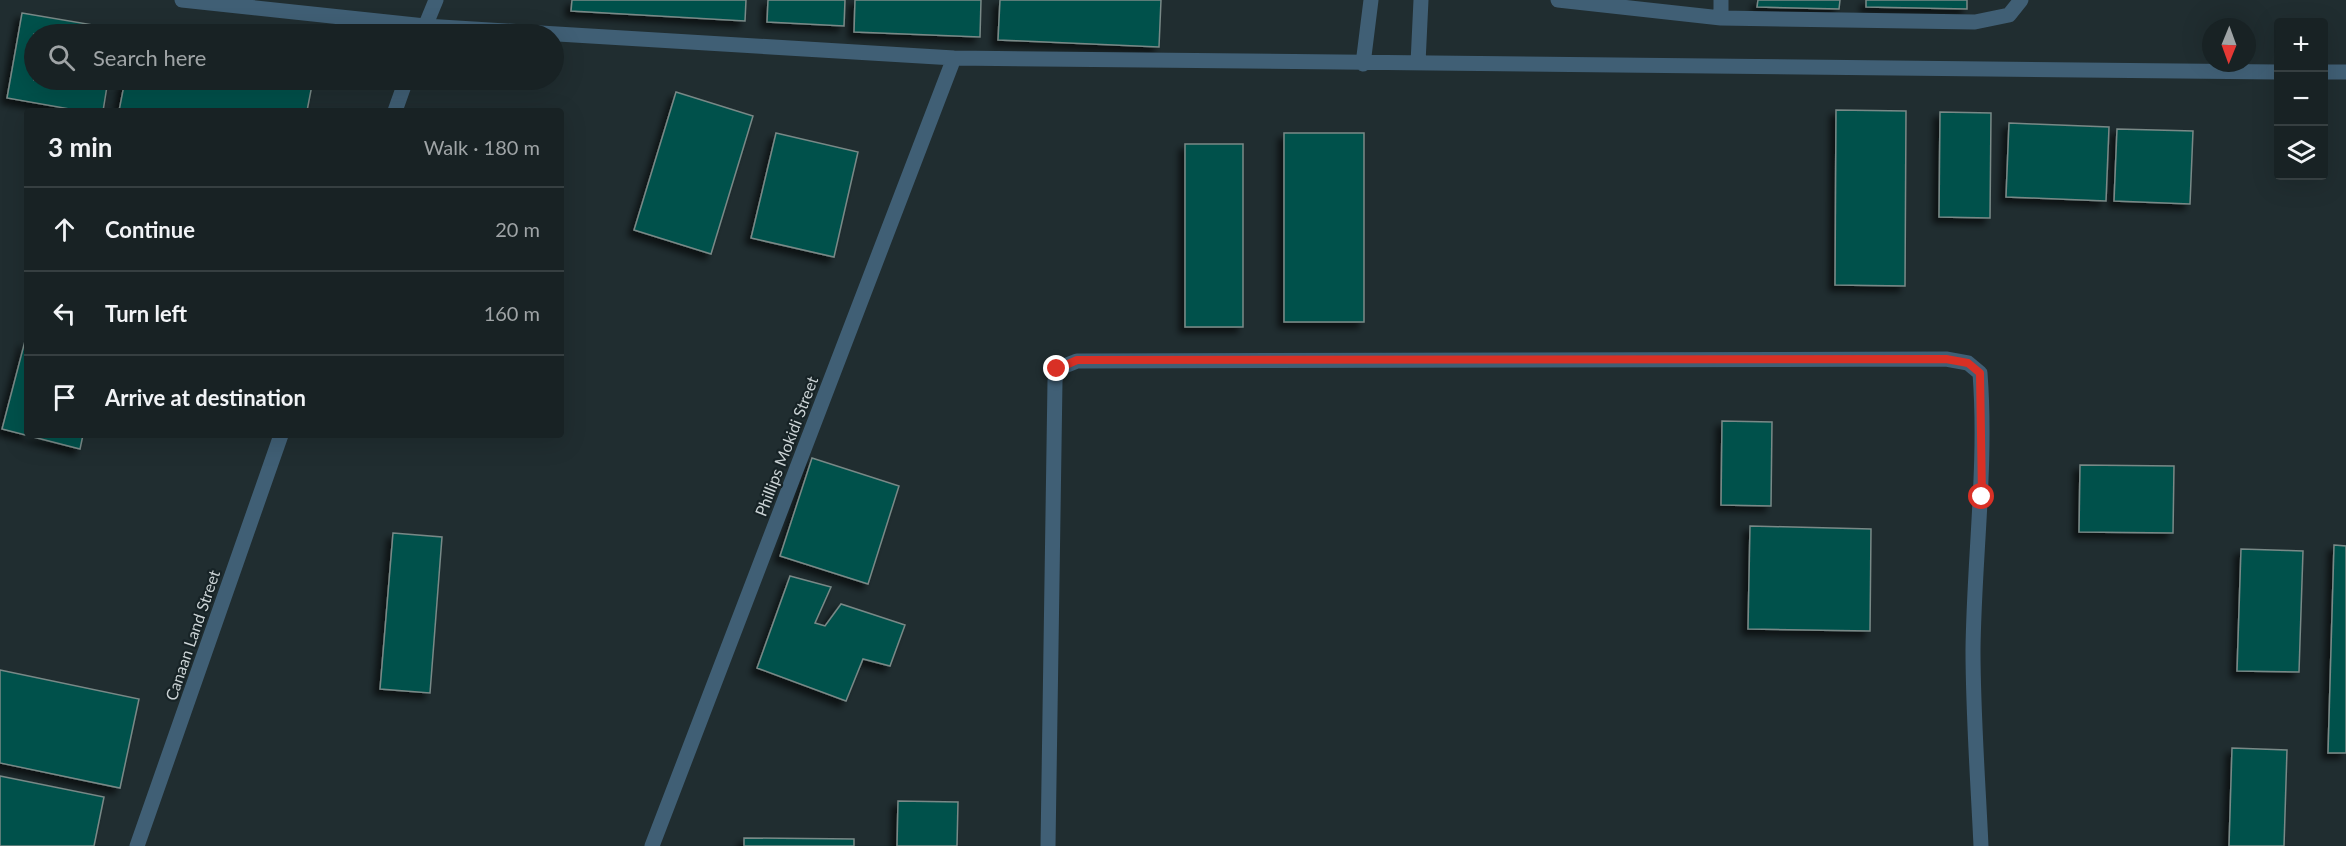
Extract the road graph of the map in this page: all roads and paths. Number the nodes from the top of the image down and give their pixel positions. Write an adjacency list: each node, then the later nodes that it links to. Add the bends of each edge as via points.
1 (182, 0): 9 (street)
2 (436, 0): 10 (street)
3 (1371, 0): 14 (street)
4 (1421, 0): 13 (street)
5 (1558, 0): 8 (street)
6 (1721, 0): 8 (street)
7 (2021, 0): 8 (street, via 2009,15 1975,22)
8 (1721, 18)
9 (375, 24)
10 (426, 24)
11 (564, 37): 12 (street)
12 (954, 58): 14 (street); 22 (street, Phillips Mokidi Street)
13 (1418, 63): 14 (street); 15 (street)
14 (1363, 64)
15 (2274, 72)
16 (2328, 72): 17 (street)
17 (2346, 72)
18 (402, 90): 19 (street)
19 (396, 108)
20 (280, 438): 21 (street, Canaan Land Street)
21 (137, 846)
22 (652, 846)
23 (1048, 846): 24 (street, via 1057,369 1077,360 1946,359 1968,363 1980,373 1982,393 1982,497 1973,650)
24 (1981, 846)

